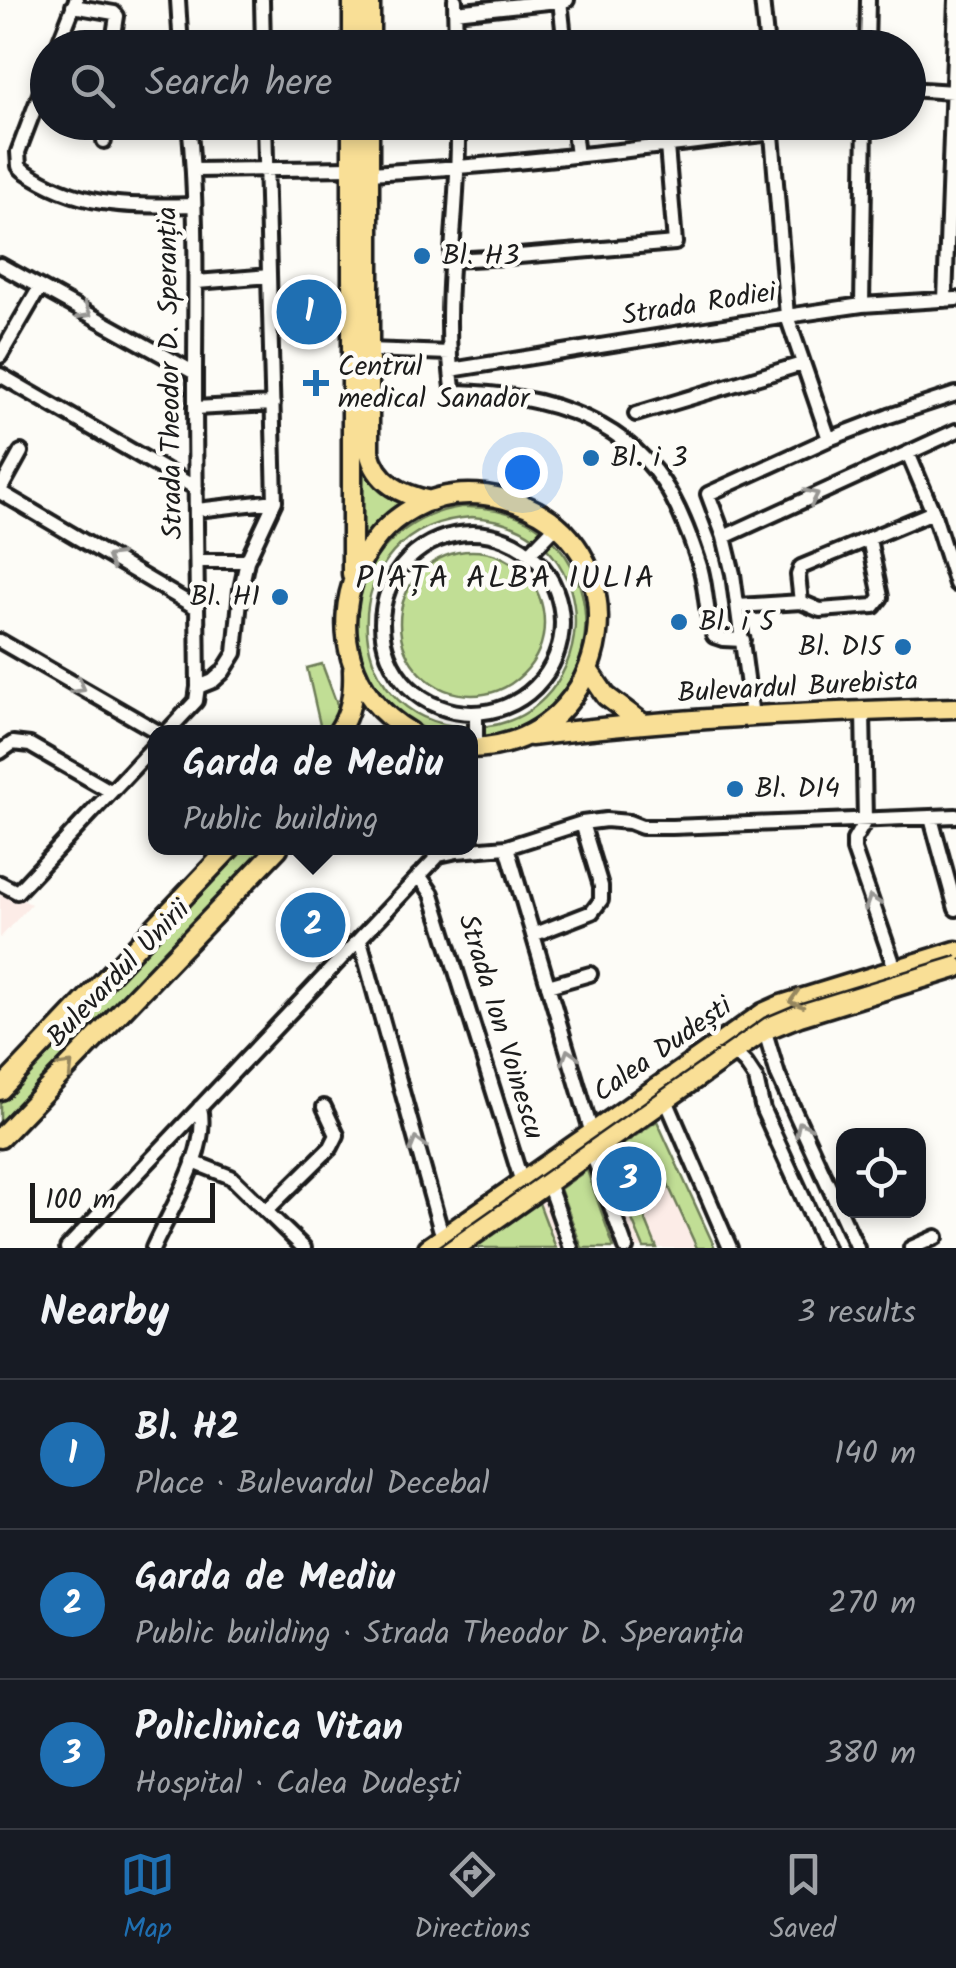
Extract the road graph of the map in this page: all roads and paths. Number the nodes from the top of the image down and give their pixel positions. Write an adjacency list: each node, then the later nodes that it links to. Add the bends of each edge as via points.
1 (178, 0): 14 (street)
2 (262, 0): 15 (street)
3 (353, 0): 16 (main road)
4 (370, 0): 17 (main road)
5 (560, 0): 6 (street); 11 (street); 18 (street)
6 (568, 0)
7 (762, 0): 19 (street)
8 (868, 0): 20 (street)
9 (956, 0): 21 (street)
10 (75, 3): 12 (street); 13 (street, via 117,16)
11 (455, 6)
12 (64, 30)
13 (115, 30)
14 (180, 30)
15 (263, 30)
16 (353, 30)
17 (370, 30)
18 (563, 30)
19 (764, 30)
20 (867, 30)
21 (955, 55): 23 (street)
22 (926, 91): 23 (street)
23 (952, 92): 24 (street)
24 (954, 110): 47 (street)
25 (30, 120): 41 (street, via 18,166 64,193 124,205)
26 (191, 140): 39 (street, Strada Theodor D. Speranția)
27 (265, 140): 38 (street)
28 (355, 140): 40 (main road)
29 (367, 140): 40 (main road)
30 (458, 140): 37 (street)
31 (575, 140): 36 (street)
32 (702, 140): 35 (street)
33 (772, 140): 49 (street)
34 (865, 140): 48 (street)
35 (667, 146): 36 (street); 42 (street, via 675,242)
36 (577, 156): 37 (street)
37 (458, 168): 40 (street); 42 (street)
38 (266, 169): 39 (street); 40 (street); 44 (street)
39 (194, 170): 41 (street, Strada Theodor D. Speranția)
40 (361, 170): 50 (main road); 77 (main road)
41 (194, 204): 45 (street, Strada Theodor D. Speranția)
42 (451, 260): 51 (street)
43 (0, 264): 46 (street)
44 (268, 276): 45 (street); 58 (street)
45 (197, 282): 55 (street, Strada Theodor D. Speranția)
46 (40, 286): 52 (street); 55 (street, one-way to 55)
47 (950, 300): 48 (street, Strada Rodiei)
48 (862, 305): 49 (street, Strada Rodiei)
49 (787, 316): 53 (street); 54 (street, Strada Rodiei)
50 (368, 350): 51 (street); 68 (main road, via 371,461 390,486)
51 (450, 353): 54 (street)
52 (0, 356)
53 (802, 364): 60 (street); 62 (street)
54 (451, 370): 82 (street, via 458,392 530,399 625,442 655,471 680,513 704,576 714,636)
55 (195, 373): 59 (street, Strada Theodor D. Speranția)
56 (0, 375): 65 (street)
57 (956, 394): 62 (street)
58 (273, 404): 59 (street); 67 (street)
59 (195, 408): 65 (street, Strada Theodor D. Speranția)
60 (636, 414)
61 (956, 432): 64 (street)
62 (830, 439): 72 (street, via 708,494)
63 (22, 452): 66 (street)
64 (908, 453): 70 (street); 72 (street, one-way to 64)
65 (196, 488): 69 (street, Strada Theodor D. Speranția)
66 (0, 491): 81 (street, one-way to 66)
67 (275, 501): 69 (street); 76 (street)
68 (432, 501): 71 (main road, via 468,494 501,498); 77 (main road, via 383,531)
69 (197, 510): 75 (street, Strada Theodor D. Speranția)
70 (933, 512): 73 (street); 78 (street)
71 (556, 526): 74 (street); 85 (main road, via 583,559 596,595 598,637)
72 (724, 537): 80 (street)
73 (869, 540): 79 (street, via 801,567); 79 (street, via 881,597 874,606 820,610)
74 (530, 553): 89 (street, via 559,598 558,652 526,695); 89 (street, via 484,533 443,537 408,559 386,594 384,644 402,680 435,706)
75 (198, 561): 76 (street); 81 (street, Strada Theodor D. Speranția)
76 (247, 562): 86 (street, via 235,653 223,672)
77 (352, 580): 84 (main road, via 345,617)
78 (956, 584)
79 (802, 602): 80 (street)
80 (738, 606): 82 (street)
81 (197, 608): 86 (street, Strada Theodor D. Speranția)
82 (742, 640): 90 (street)
83 (0, 641): 96 (street, one-way to 96)
84 (352, 664): 93 (main road, via 350,705); 94 (main road, via 374,703)
85 (588, 671): 91 (main road, Bulevardul Burebista, via 610,700); 97 (main road, via 561,712)
86 (198, 687): 92 (street, via 196,701)
87 (956, 708): 88 (main road, Bulevardul Burebista)
88 (863, 711): 90 (main road, Bulevardul Burebista); 104 (street)
89 (476, 714): 95 (street)
90 (752, 716): 91 (main road, Bulevardul Burebista)
91 (642, 723): 97 (main road, Bulevardul Burebista)
92 (174, 725)
93 (341, 725)
94 (399, 725)
95 (475, 725)
96 (148, 726)
97 (521, 738): 98 (main road)
98 (478, 748)
99 (0, 752): 101 (street, via 14,743 30,744)
100 (148, 752): 101 (street)
101 (110, 791): 112 (street, via 17,892)
102 (956, 816): 103 (street)
103 (930, 818): 104 (street); 113 (street)
104 (865, 822): 105 (street); 119 (street, one-way to 104, via 854,850)
105 (582, 823): 106 (street); 114 (street, via 602,900 592,912)
106 (506, 847): 107 (street); 114 (street)
107 (478, 849)
108 (223, 855): 123 (main road, Bulevardul Unirii)
109 (271, 855): 129 (main road, Bulevardul Unirii, one-way to 109)
110 (443, 855): 111 (street)
111 (418, 875): 115 (street); 133 (street, Strada Ion Voinescu, via 432,894)
112 (0, 883)
113 (956, 909)
114 (533, 935): 120 (street)
115 (360, 940): 126 (street); 136 (street, one-way to 115)
116 (956, 951): 119 (main road, Calea Dudești)
117 (956, 968): 119 (main road, Calea Dudești)
118 (590, 974): 120 (street)
119 (895, 978): 121 (main road, Calea Dudești)
120 (548, 986): 130 (street, one-way to 120)
121 (762, 1022): 122 (main road, Calea Dudești); 124 (street)
122 (728, 1046): 125 (main road, Calea Dudești); 128 (street, via 756,1078); 130 (main road, Calea Dudești)
123 (0, 1090)
124 (788, 1098): 128 (street); 144 (street, one-way to 124)
125 (666, 1100): 130 (main road, Calea Dudești); 142 (street)
126 (200, 1107): 131 (street); 137 (street)
127 (324, 1107): 134 (street, via 337,1135 331,1147)
128 (763, 1110): 143 (street)
129 (0, 1138)
130 (594, 1145): 132 (main road, Calea Dudești); 133 (main road, Calea Dudești); 141 (street)
131 (194, 1162): 134 (street, via 232,1178); 138 (street)
132 (548, 1183): 133 (main road, Calea Dudești); 140 (street)
133 (525, 1190): 136 (main road, Calea Dudești)
134 (267, 1210): 139 (street)
135 (936, 1237): 145 (street)
136 (443, 1246)
137 (67, 1248)
138 (153, 1248)
139 (304, 1248)
140 (571, 1248)
141 (626, 1248)
142 (730, 1248)
143 (826, 1248)
144 (857, 1248)
145 (911, 1248)

